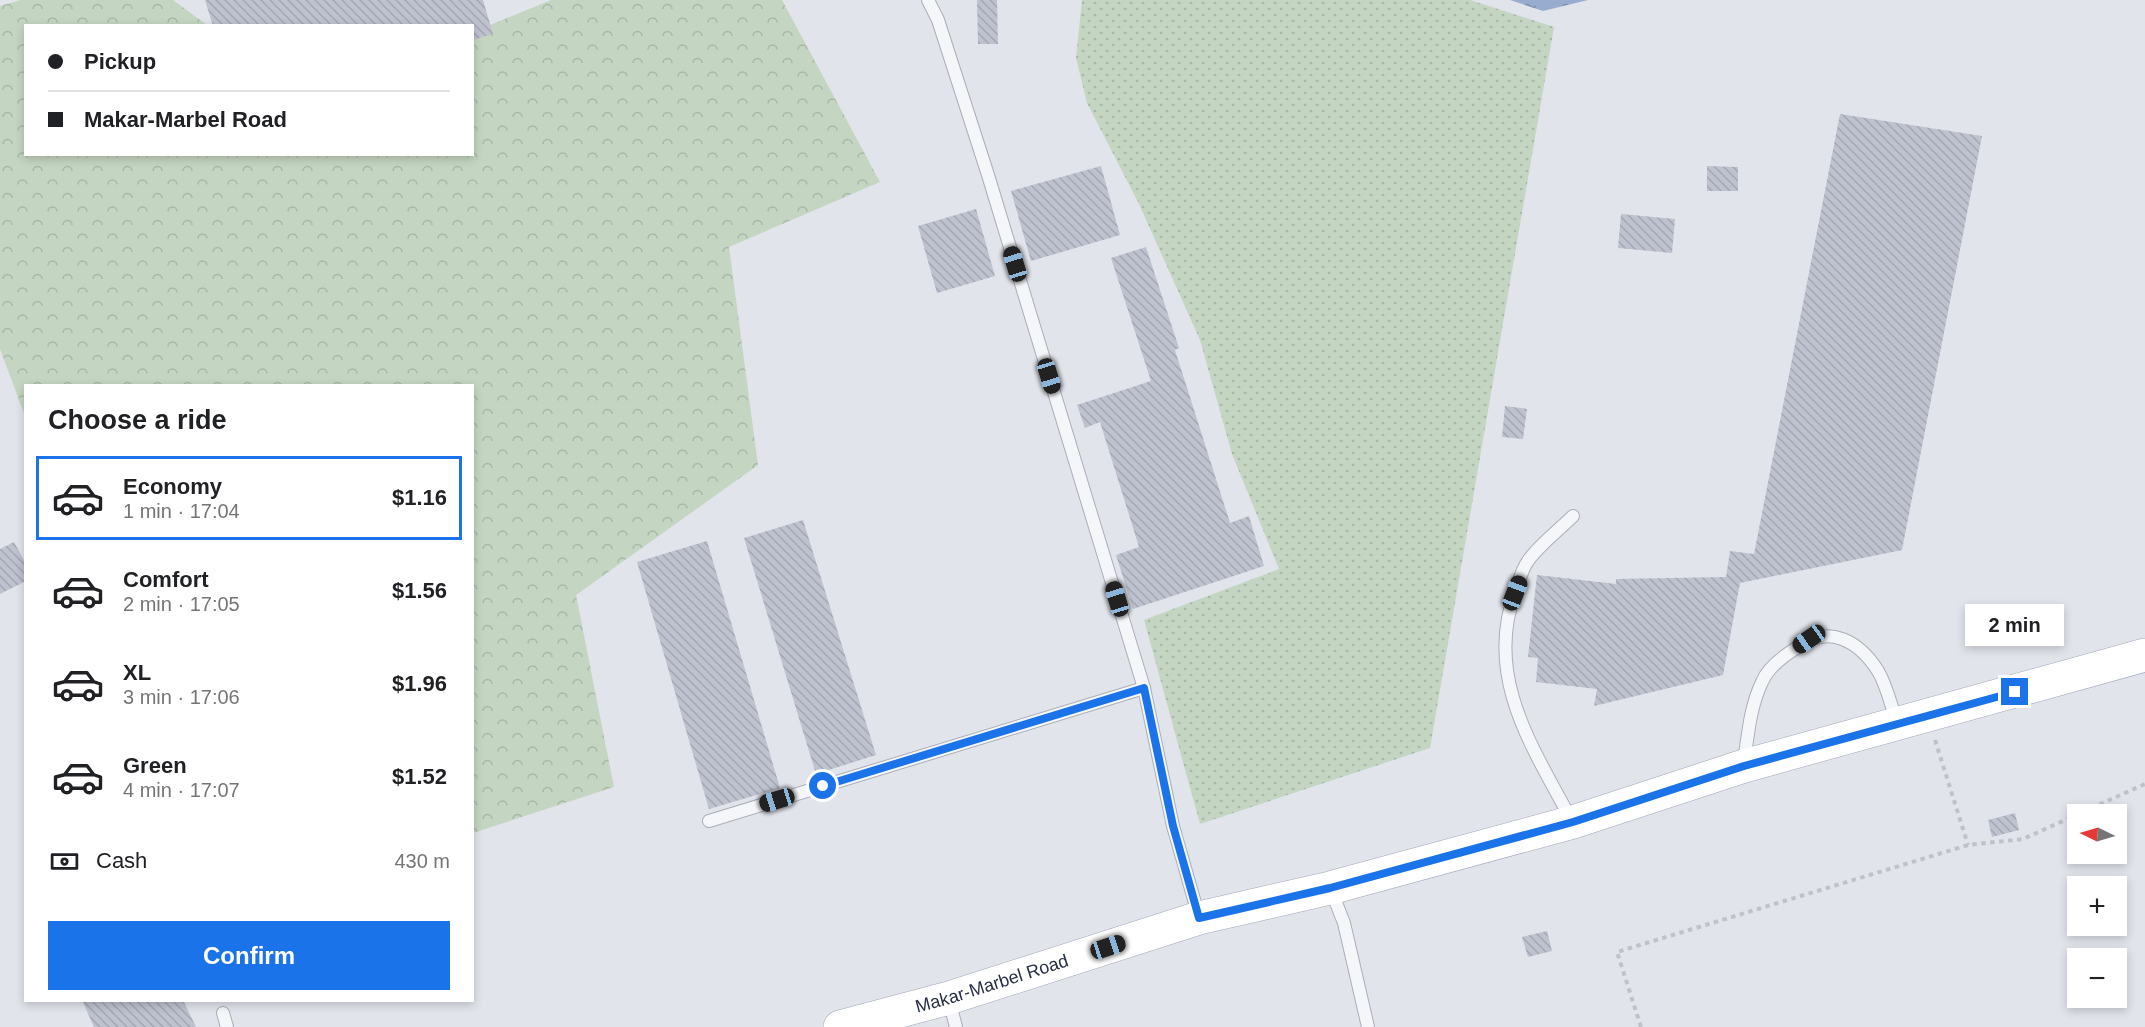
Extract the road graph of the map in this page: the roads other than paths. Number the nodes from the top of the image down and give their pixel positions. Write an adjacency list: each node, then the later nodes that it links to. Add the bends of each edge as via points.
1 (928, 0): 4 (lane, via 988,175)
2 (1574, 516): 8 (lane, via 1527,561 1509,609 1505,652 1510,693 1522,726)
3 (2145, 655): 5 (main road, Makar-Marbel Road)
4 (1144, 688): 7 (lane); 10 (lane, via 1173,826)
5 (1913, 720): 6 (main road, Makar-Marbel Road); 6 (lane, via 1859,648 1835,635 1809,639 1784,656 1763,679 1753,705)
6 (1744, 766): 8 (main road, Makar-Marbel Road)
7 (709, 822)
8 (1573, 822): 9 (main road, Makar-Marbel Road)
9 (1330, 888): 10 (main road, Makar-Marbel Road); 16 (lane, via 1344,923)
10 (1199, 918): 12 (main road, Makar-Marbel Road)
11 (223, 1013): 14 (lane)
12 (953, 1013): 13 (main road, Makar-Marbel Road)
13 (877, 1022): 15 (main road, Makar-Marbel Road)
14 (227, 1027)
15 (840, 1027)
16 (1368, 1027)

